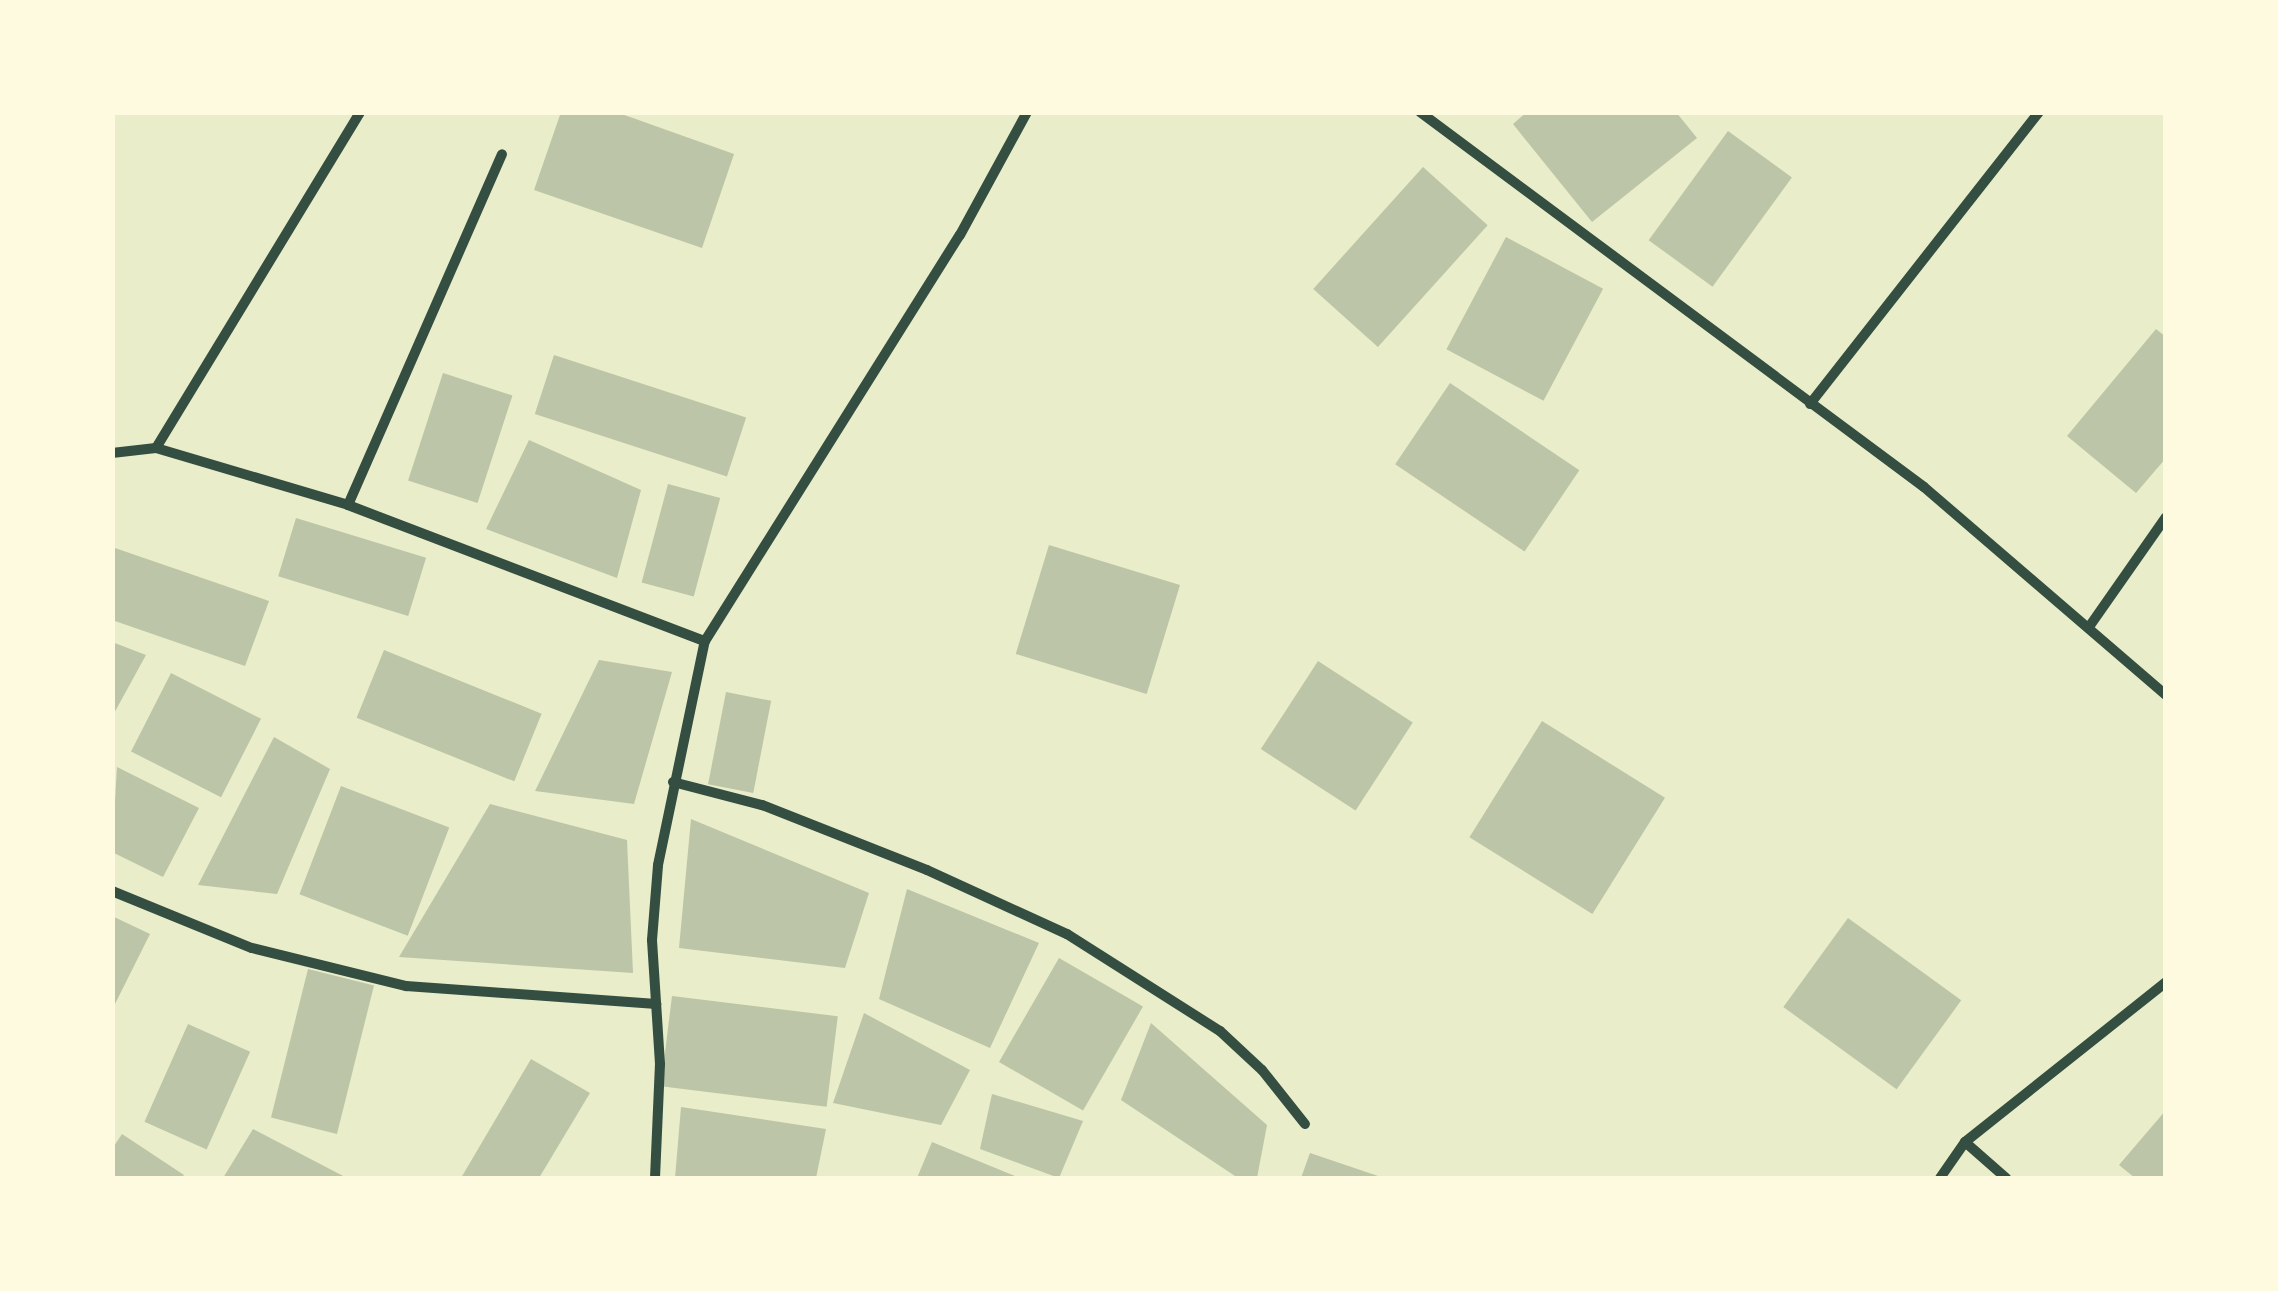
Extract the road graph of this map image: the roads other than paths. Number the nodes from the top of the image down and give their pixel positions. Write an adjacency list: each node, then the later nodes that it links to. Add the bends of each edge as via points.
1 (360, 112): 7 (street)
2 (1027, 112): 12 (street, via 960,235)
3 (1420, 112): 6 (street)
4 (2039, 112): 6 (street)
5 (502, 154): 9 (street)
6 (1810, 404): 11 (street, via 1924,487)
7 (156, 448): 8 (street); 9 (street)
8 (112, 453)
9 (348, 505): 12 (street)
10 (2166, 517): 11 (street)
11 (2089, 627): 13 (street)
12 (705, 641): 14 (street)
13 (2166, 695)
14 (673, 782): 17 (street, via 652,940); 18 (street, via 780,812 1067,934 1220,1030)
15 (112, 891): 17 (street, via 252,948 406,986)
16 (2166, 982): 19 (street)
17 (656, 1004): 20 (street)
18 (1305, 1124)
19 (1966, 1142): 21 (street); 22 (street)
20 (655, 1178)
21 (1940, 1178)
22 (2006, 1178)

